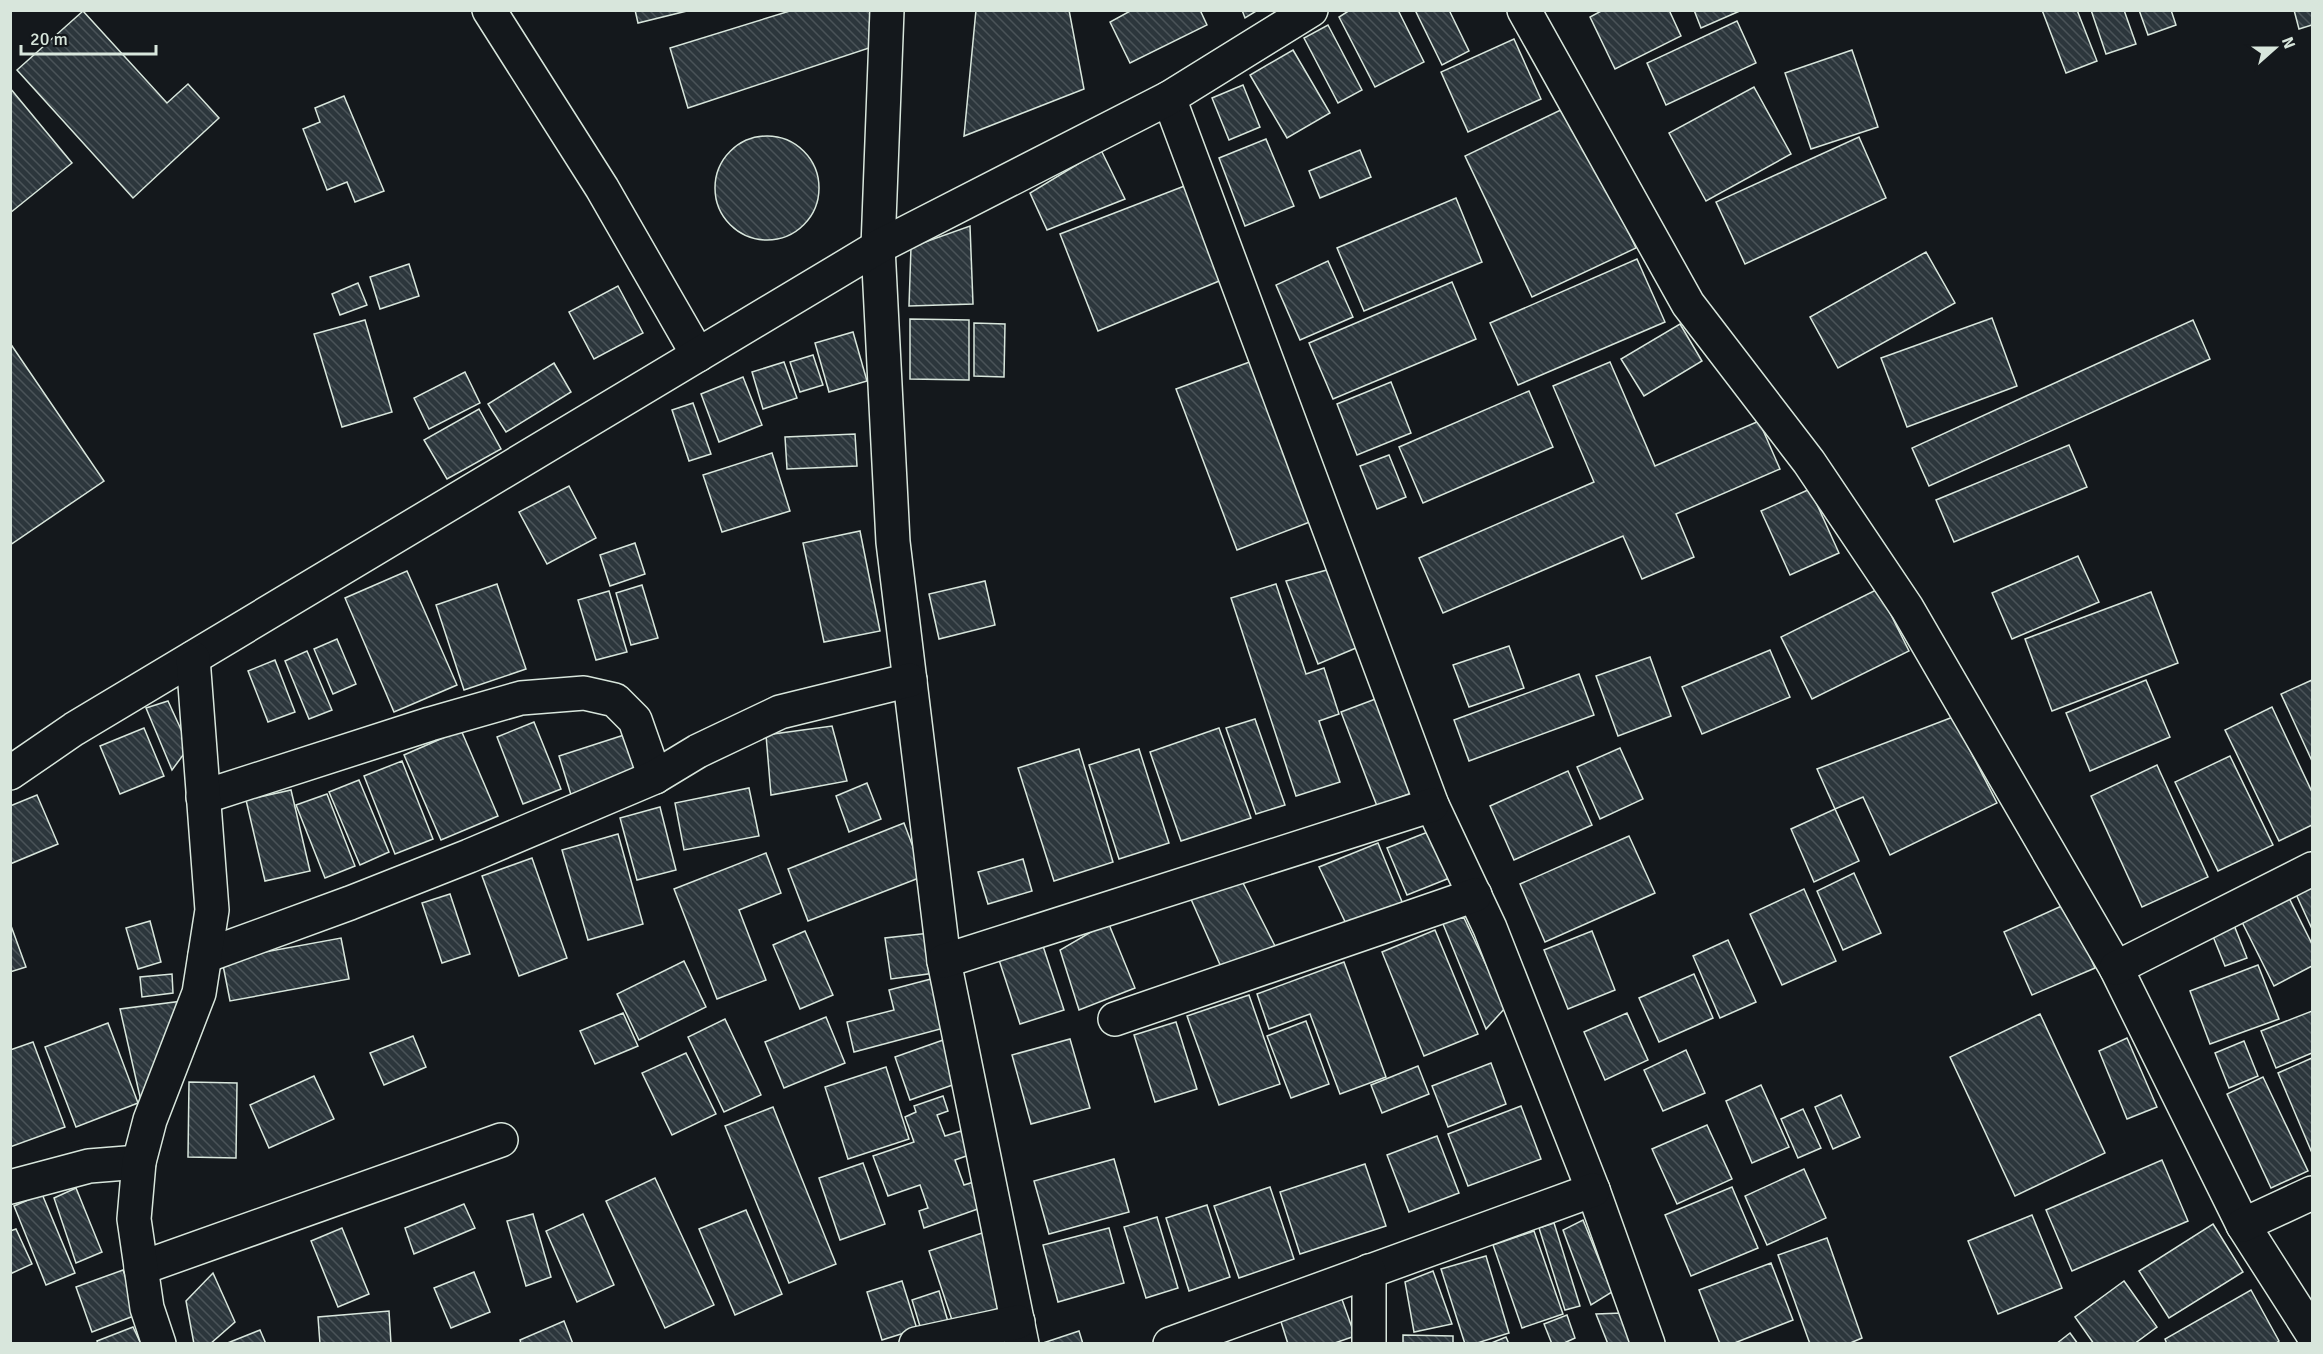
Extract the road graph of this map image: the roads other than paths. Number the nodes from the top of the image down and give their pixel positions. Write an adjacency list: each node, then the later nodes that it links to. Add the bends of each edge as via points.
1 (489, 10): 7 (street, via 602,188)
2 (886, 10): 6 (street)
3 (1311, 10): 5 (street)
4 (1524, 10): 18 (street, via 1688,304 1809,462 1907,608)
5 (1169, 98): 6 (street); 13 (street)
6 (878, 247): 7 (street); 9 (street, via 893,542)
7 (698, 355): 8 (street)
8 (193, 658): 10 (street, via 74,729); 12 (street)
9 (910, 680): 11 (street, via 780,712 698,751); 17 (street)
10 (10, 773)
11 (655, 777): 12 (street, via 635,720 615,700 584,693 521,698); 16 (street, via 350,903)
12 (203, 797): 16 (street, via 212,910)
13 (1432, 806): 15 (street); 17 (street)
14 (2313, 869): 18 (street)
15 (1475, 895): 19 (street); 23 (street)
16 (205, 956): 21 (street, via 199,993 150,1120)
17 (944, 961): 28 (street)
18 (2116, 968): 25 (street)
19 (1115, 1019)
20 (501, 1140): 26 (street)
21 (139, 1162): 22 (street, via 88,1166); 26 (street, via 134,1219)
22 (10, 1187)
23 (1593, 1190): 27 (street); 34 (street)
24 (2313, 1193): 25 (street)
25 (2243, 1225): 29 (street)
26 (141, 1268): 30 (street, via 147,1308)
27 (1369, 1271): 32 (street); 33 (street)
28 (1020, 1333): 31 (street)
29 (2313, 1333)
30 (159, 1344)
31 (916, 1344)
32 (1170, 1344)
33 (1369, 1344)
34 (1648, 1344)

